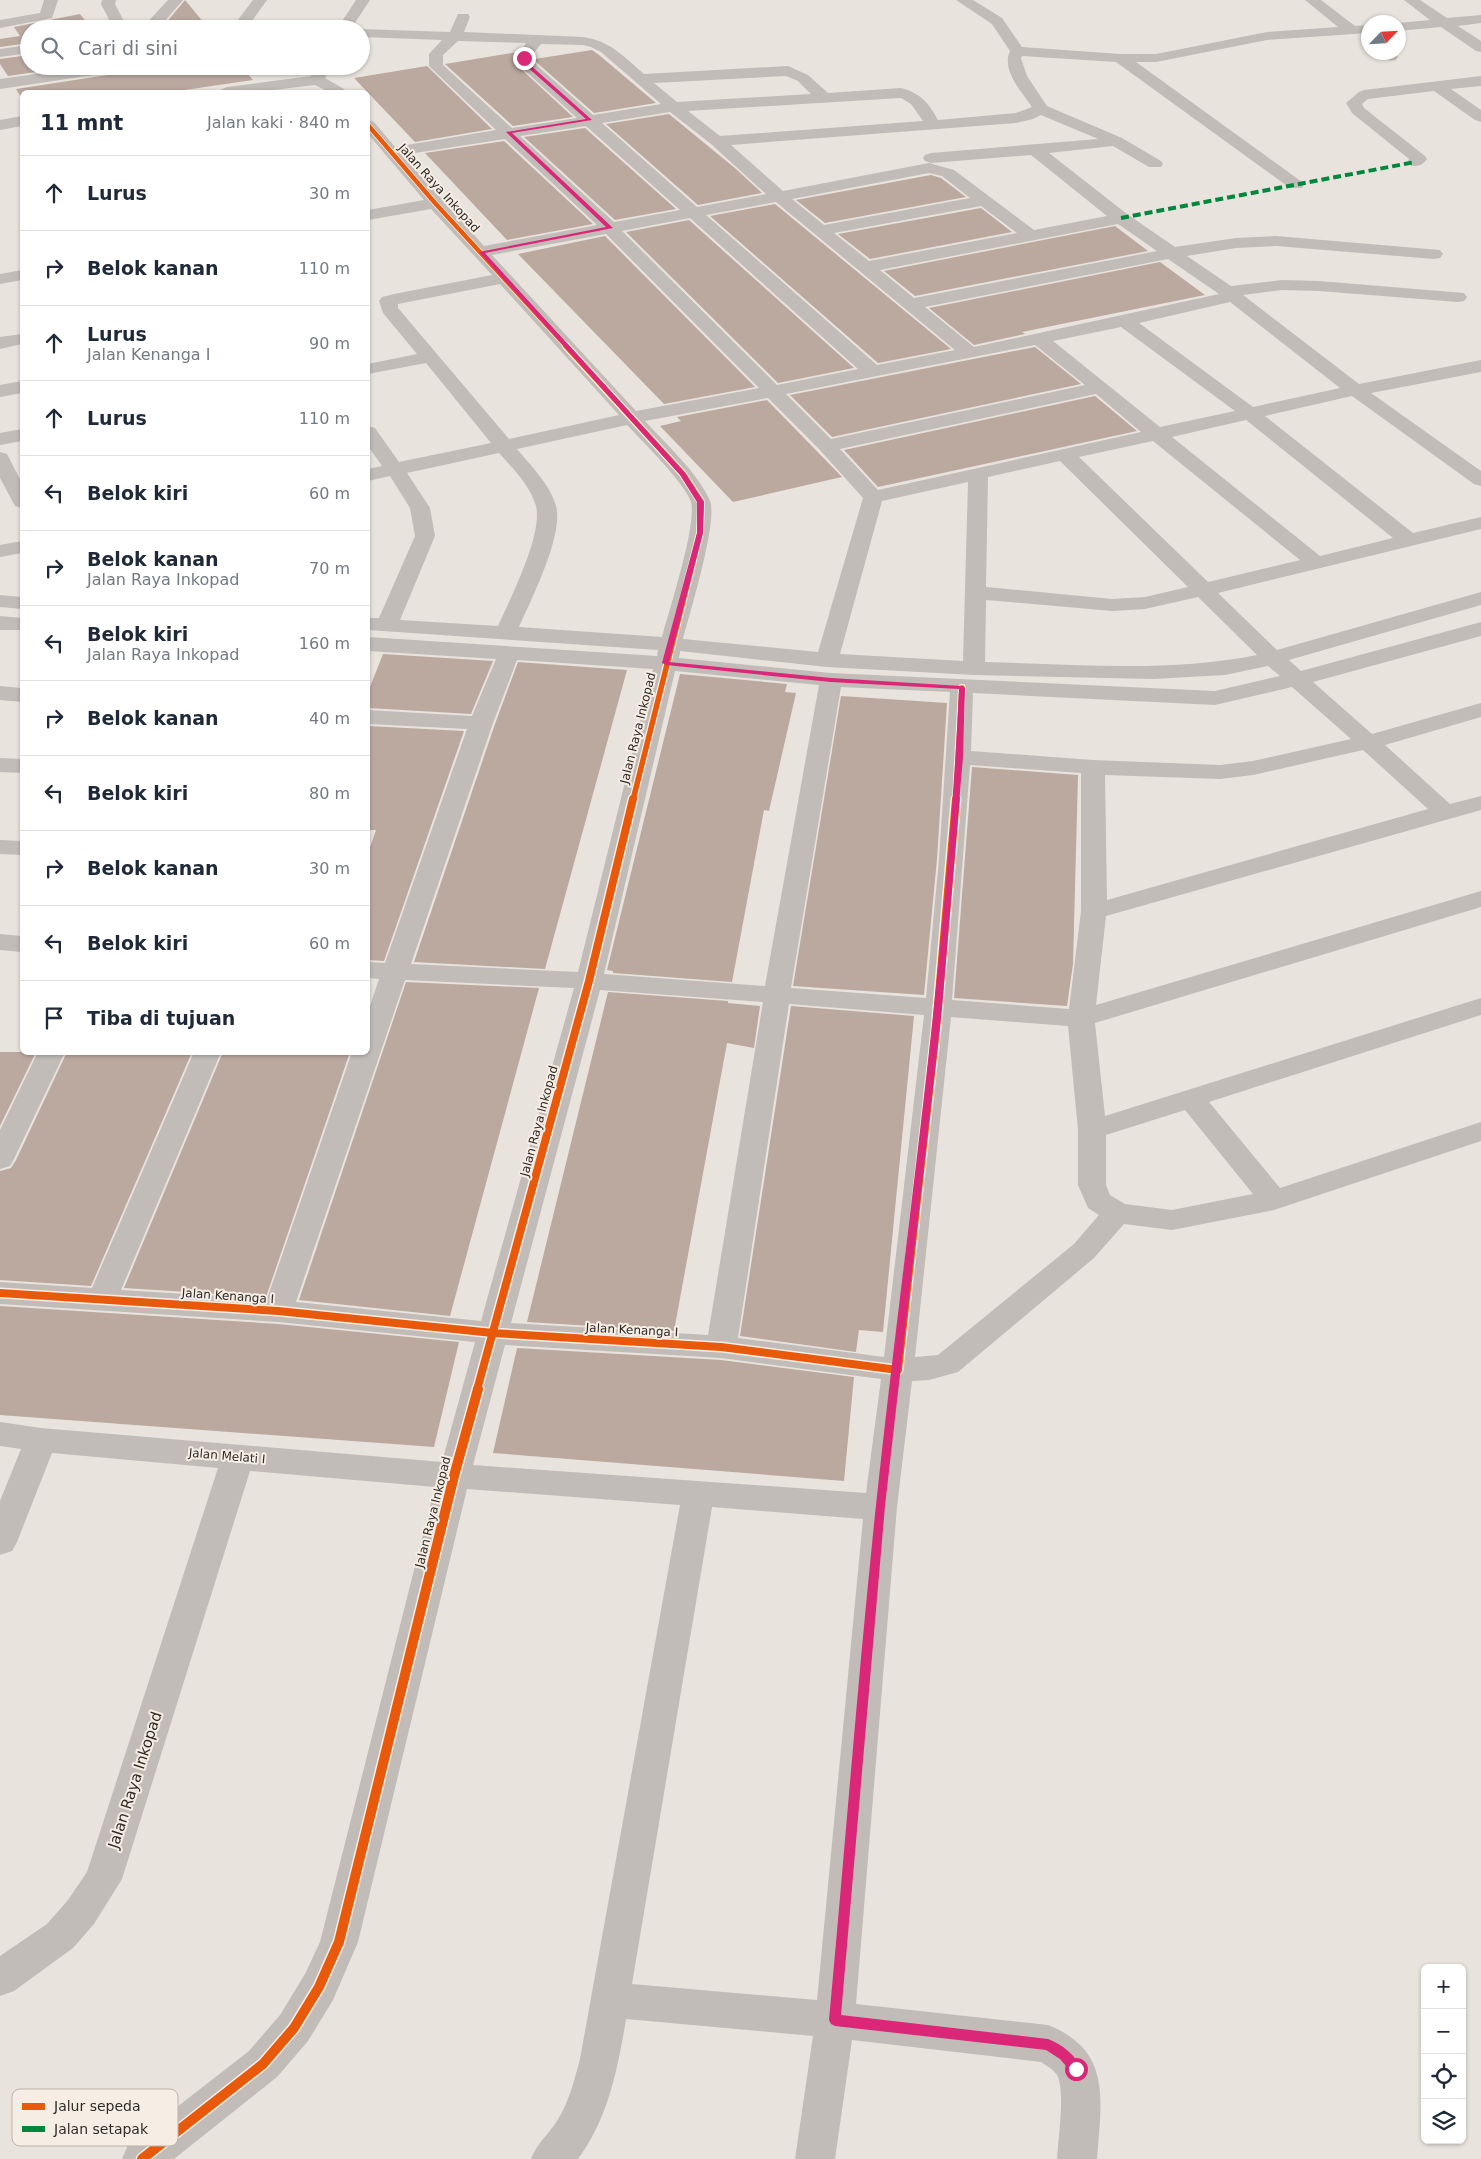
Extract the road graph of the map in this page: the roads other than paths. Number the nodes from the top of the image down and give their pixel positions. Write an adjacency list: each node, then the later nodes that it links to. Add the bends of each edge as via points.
1 (51, 0): 11 (street, via 47,15)
2 (109, 0): 12 (street)
3 (176, 0): 13 (street)
4 (260, 0): 14 (street)
5 (364, 0): 15 (street)
6 (963, 0): 26 (street, via 997,21)
7 (1312, 0): 20 (street)
8 (1410, 0): 17 (street)
9 (463, 17): 22 (street)
10 (1481, 19): 17 (street)
11 (29, 20)
12 (116, 20)
13 (158, 20)
14 (244, 20)
15 (350, 20)
16 (20, 21): 18 (street)
17 (1444, 23): 19 (street); 24 (street)
18 (0, 24)
19 (1406, 26)
20 (1358, 30): 28 (street, via 1267,36 1170,56)
21 (370, 33): 22 (street)
22 (455, 36): 23 (street); 50 (street, via 436,54 436,66)
23 (537, 40): 33 (street, via 596,43); 44 (street, via 526,52 526,64)
24 (1481, 48)
25 (20, 50): 27 (street)
26 (1017, 51): 28 (street); 42 (street, via 1014,58 1019,76)
27 (0, 53)
28 (1120, 58): 58 (street)
29 (21, 75): 35 (street)
30 (35, 75): 37 (street)
31 (310, 75): 38 (street)
32 (322, 75): 39 (street)
33 (641, 79): 40 (street, via 788,71 803,78); 41 (street)
34 (1481, 81): 36 (street)
35 (0, 84)
36 (1437, 86): 43 (street); 55 (street, via 1364,96 1354,103 1357,110 1416,156 1419,159)
37 (44, 90)
38 (237, 90)
39 (337, 90)
40 (823, 97): 41 (street); 47 (street, via 909,94 918,100)
41 (673, 107): 44 (street); 52 (street)
42 (1041, 109): 47 (street, via 1016,118); 51 (street)
43 (1481, 117)
44 (590, 120): 50 (street); 62 (street)
45 (20, 121): 46 (street)
46 (0, 125)
47 (933, 125): 49 (street)
48 (370, 127): 54 (street, Jalan Raya Inkopad)
49 (906, 127): 52 (street); 56 (street)
50 (508, 132): 54 (street); 65 (street)
51 (1116, 140): 53 (street); 57 (street)
52 (717, 141): 59 (street)
53 (1035, 150): 56 (street); 64 (street)
54 (391, 152): 61 (street, Jalan Raya Inkopad)
55 (1415, 162)
56 (930, 163): 59 (street); 60 (street)
57 (1155, 164)
58 (1296, 185)
59 (780, 196): 62 (street); 66 (street)
60 (986, 200): 66 (street); 67 (street)
61 (435, 203): 63 (street); 68 (street, Jalan Raya Inkopad)
62 (693, 212): 65 (street); 87 (street)
63 (370, 215)
64 (1121, 218): 67 (street); 69 (street)
65 (610, 228): 68 (street); 93 (street)
66 (822, 230): 71 (street)
67 (1030, 235): 71 (street)
68 (482, 252): 74 (street, Jalan Raya Inkopad)
69 (1171, 253): 70 (street, via 1258,241); 75 (street); 77 (street)
70 (1434, 254)
71 (867, 267): 77 (street)
72 (20, 275): 73 (street)
73 (0, 278)
74 (505, 278): 83 (street, via 388,301 382,311); 95 (street, Jalan Raya Inkopad)
75 (1230, 294): 76 (street, via 1282,285); 78 (street); 91 (street)
76 (1458, 297)
77 (912, 304): 82 (street)
78 (1124, 321): 80 (street); 94 (street)
79 (20, 339): 81 (street)
80 (1038, 339): 82 (street); 90 (street)
81 (0, 343)
82 (970, 353): 87 (street)
83 (430, 357): 86 (street); 100 (street)
84 (1481, 366): 85 (street)
85 (1459, 368): 88 (street); 91 (street)
86 (370, 369)
87 (872, 371): 93 (street)
88 (1481, 384)
89 (20, 388): 92 (street)
90 (1099, 388): 96 (street); 101 (street)
91 (1355, 390): 94 (street); 107 (street)
92 (0, 391)
93 (772, 392): 95 (street); 101 (street)
94 (1251, 414): 96 (street); 111 (street)
95 (632, 418): 100 (street); 126 (street, Jalan Raya Inkopad, via 683,474 700,502 700,533)
96 (1157, 433): 102 (street); 114 (street)
97 (20, 435): 99 (street)
98 (370, 435): 104 (street)
99 (0, 439)
100 (503, 446): 104 (street); 124 (street, via 541,493 548,524)
101 (828, 446): 109 (street)
102 (1064, 454): 105 (street); 115 (street)
103 (0, 458): 108 (street)
104 (394, 470): 106 (street); 122 (street, via 418,503 425,522 425,536)
105 (978, 474): 109 (street); 116 (street)
106 (370, 475)
107 (1481, 480)
108 (20, 492)
109 (873, 497): 128 (street)
110 (1481, 523): 111 (street)
111 (1410, 541): 114 (street)
112 (20, 547): 113 (street)
113 (0, 551)
114 (1317, 564): 115 (street)
115 (1203, 590): 116 (street, via 1112,605); 127 (street)
116 (976, 593): 129 (street)
117 (1481, 598): 127 (street)
118 (0, 601): 119 (street)
119 (20, 603)
120 (0, 623): 121 (street)
121 (20, 624)
122 (377, 624): 124 (street)
123 (1481, 628): 130 (street)
124 (508, 642): 125 (street); 126 (street); 135 (street)
125 (370, 644)
126 (669, 654): 128 (street); 151 (street, Jalan Raya Inkopad)
127 (1273, 658): 129 (street, via 1196,671); 130 (street)
128 (829, 670): 129 (street); 152 (street)
129 (968, 678): 130 (street, via 1215,698); 137 (street)
130 (1298, 679): 136 (street)
131 (0, 693): 132 (street)
132 (20, 695)
133 (1481, 710): 136 (street)
134 (370, 717): 135 (street)
135 (480, 723): 150 (street)
136 (1368, 742): 140 (street, via 1253,768 1220,772); 142 (street)
137 (959, 757): 140 (street); 154 (street)
138 (0, 765): 139 (street)
139 (20, 766)
140 (1093, 767): 146 (street)
141 (1481, 803): 142 (street)
142 (1445, 812): 146 (street)
143 (0, 847): 144 (street)
144 (20, 848)
145 (1481, 899): 155 (street)
146 (1094, 911): 155 (street)
147 (0, 942): 148 (street)
148 (20, 944)
149 (370, 970): 150 (street)
150 (394, 971): 151 (street); 156 (street)
151 (589, 981): 152 (street); 169 (street, Jalan Raya Inkopad)
152 (777, 995): 154 (street); 170 (street)
153 (1481, 1006): 160 (street)
154 (938, 1008): 155 (street); 171 (street)
155 (1081, 1018): 161 (street)
156 (370, 1042)
157 (51, 1055): 163 (street)
158 (207, 1055): 167 (street)
159 (366, 1055): 168 (street)
160 (1190, 1098): 161 (street); 164 (street)
161 (1092, 1130): 165 (street, via 1092,1185 1098,1200)
162 (1479, 1135): 164 (street)
163 (0, 1159)
164 (1274, 1200): 165 (street, via 1172,1220)
165 (1116, 1213): 171 (street, Jalan Kenanga I, via 1084,1251 948,1364)
166 (0, 1293): 167 (street, Jalan Kenanga I)
167 (102, 1299): 168 (street, Jalan Kenanga I)
168 (278, 1311): 169 (street, Jalan Kenanga I)
169 (493, 1333): 170 (street, Jalan Kenanga I); 175 (street, Jalan Raya Inkopad)
170 (722, 1347): 171 (street, Jalan Kenanga I)
171 (898, 1370): 177 (street)
172 (0, 1434): 173 (street, Jalan Melati I)
173 (41, 1440): 174 (street, Jalan Melati I); 178 (street)
174 (238, 1457): 175 (street, Jalan Melati I); 179 (street, Jalan Raya Inkopad, via 103,1879 60,1936)
175 (454, 1476): 176 (street, Jalan Melati I); 182 (street, Jalan Raya Inkopad, via 339,1942 319,1987 294,2028 263,2064)
176 (698, 1495): 177 (street, Jalan Melati I); 180 (street)
177 (881, 1506): 181 (street)
178 (0, 1542)
179 (0, 1978)
180 (611, 2000): 181 (street); 185 (street, via 587,2106 564,2147)
181 (835, 2020): 186 (street); 187 (street, via 1048,2044 1076,2069 1079,2082)
182 (178, 2131)
183 (159, 2146): 184 (street, Jalan Raya Inkopad)
184 (142, 2159)
185 (551, 2159)
186 (815, 2159)
187 (1077, 2159)

